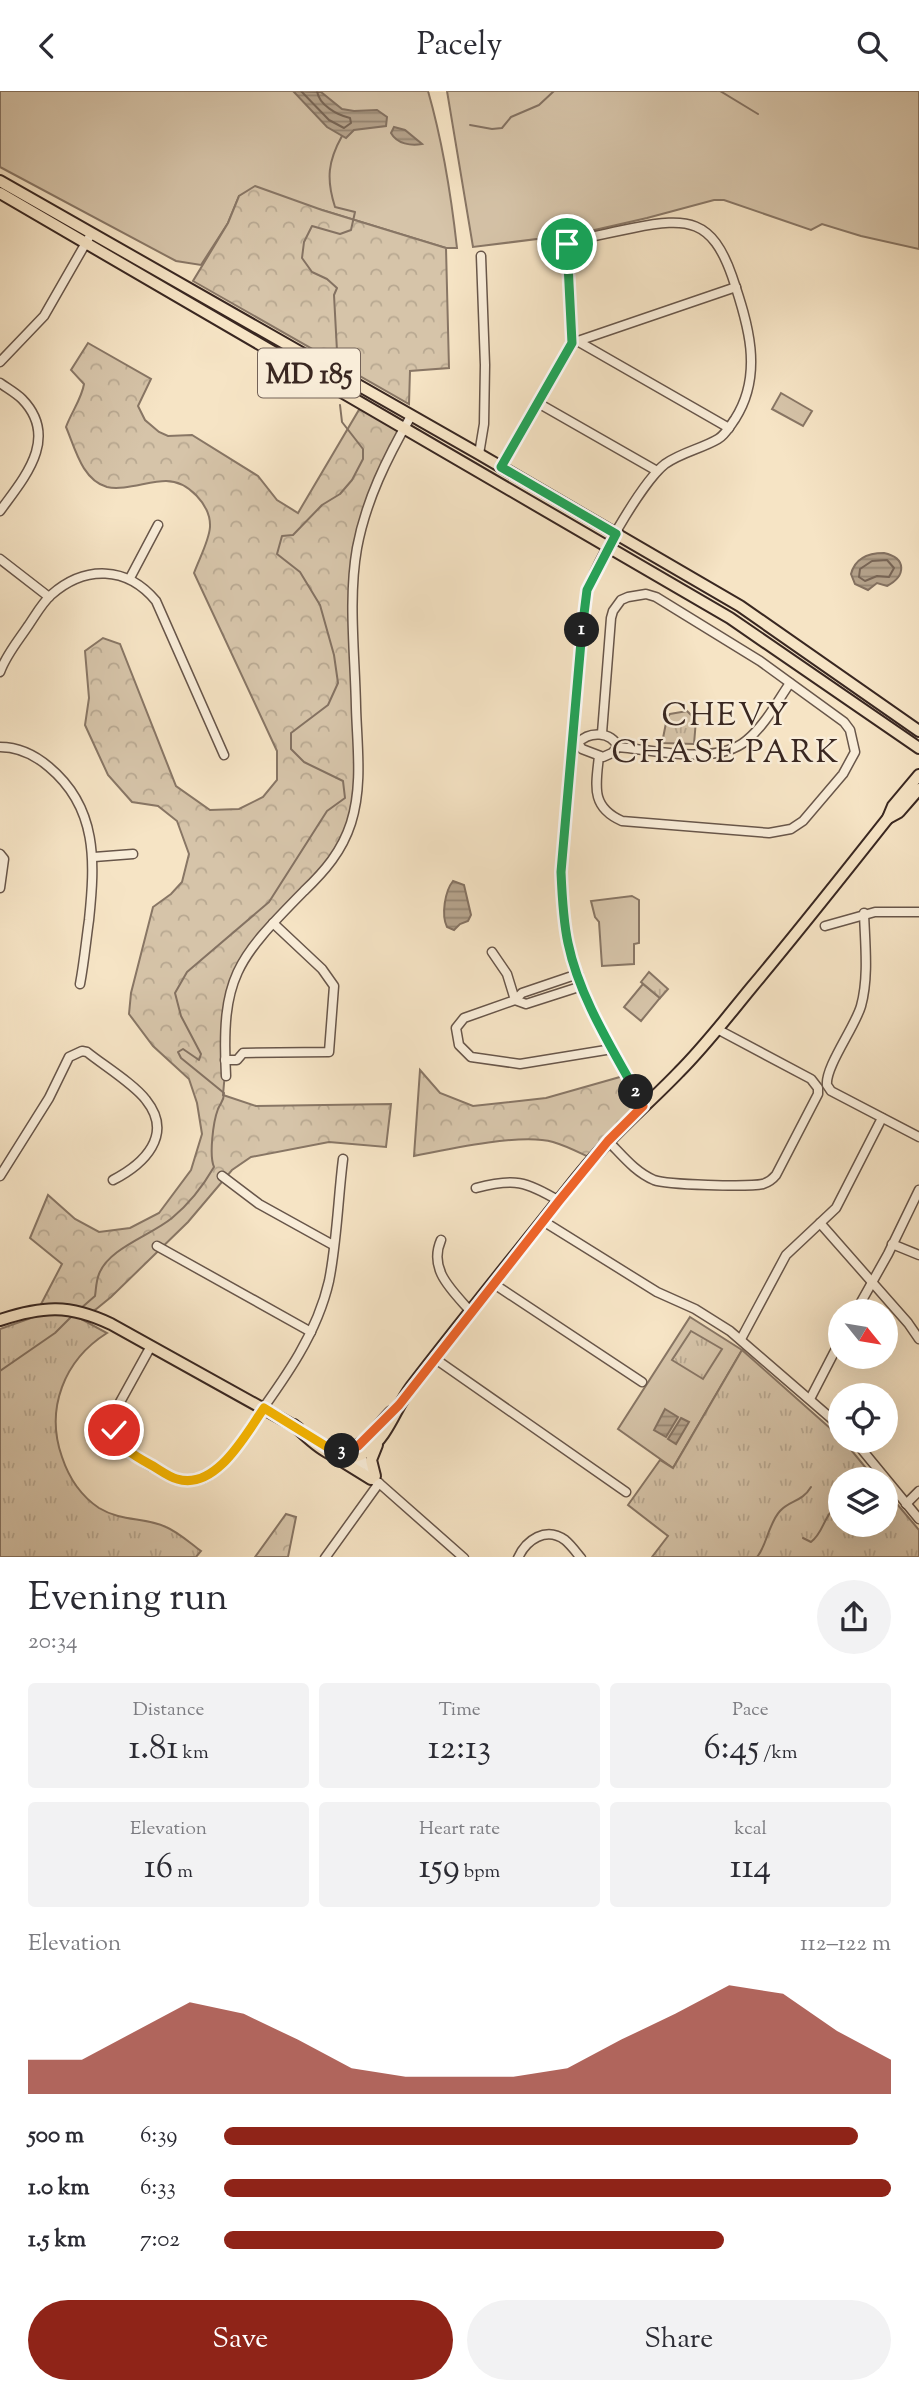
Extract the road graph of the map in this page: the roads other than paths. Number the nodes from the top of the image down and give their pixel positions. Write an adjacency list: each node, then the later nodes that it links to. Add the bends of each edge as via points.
1 (0, 181): 3 (main road, MD 185)
2 (0, 193): 3 (main road, MD 185)
3 (89, 238): 7 (street, via 44,316); 10 (main road, MD 185); 11 (main road, MD 185)
4 (481, 256): 13 (street, via 485,365)
5 (736, 287): 6 (street); 6 (street, via 717,243 703,230 682,221 571,241 566,251); 12 (street, via 749,327 750,383)
6 (575, 342): 9 (street); 12 (street)
7 (0, 362)
8 (0, 383): 16 (street, via 31,411 38,434 38,452 29,472)
9 (538, 403): 14 (street); 15 (street)
10 (411, 416): 11 (street); 13 (main road, MD 185)
11 (404, 428): 19 (main road, MD 185); 42 (street, via 376,483 357,550 359,775 355,811 341,850)
12 (729, 428): 15 (street, via 718,439 681,454)
13 (479, 454): 14 (main road, MD 185)
14 (501, 467): 18 (main road, MD 185)
15 (657, 471): 18 (street)
16 (0, 511)
17 (158, 525): 21 (street)
18 (616, 534): 19 (street); 25 (main road, MD 185, via 740,606)
19 (609, 546): 27 (street, via 587,590); 30 (main road, MD 185, via 730,618)
20 (0, 559): 22 (street)
21 (130, 578): 22 (street, via 88,574); 31 (street, via 156,601)
22 (49, 597): 23 (street)
23 (0, 672)
24 (790, 683): 26 (street, via 667,602 636,594 621,600 611,618); 29 (street, via 752,736 731,750 705,754); 32 (street, via 844,722 855,753 826,796 791,829 769,833 622,821 599,803)
25 (919, 731)
26 (602, 733): 27 (street); 29 (street, via 612,737)
27 (575, 742): 32 (street); 45 (street, via 561,872 564,922)
28 (0, 747): 38 (street, via 40,759 56,773 80,808)
29 (618, 747): 32 (street)
30 (919, 748)
31 (225, 755)
32 (599, 756)
33 (919, 775): 35 (main road)
34 (919, 789): 35 (main road)
35 (888, 818): 49 (main road)
36 (0, 854): 39 (street, via 4,859)
37 (133, 854): 38 (street)
38 (94, 857): 46 (street)
39 (0, 888)
40 (919, 912): 41 (street)
41 (864, 913): 43 (street); 53 (street, via 862,1003)
42 (273, 923): 51 (street, via 249,949 233,981 224,1027); 51 (street, via 334,986 329,1052 243,1052 237,1060)
43 (825, 926)
44 (492, 952): 48 (street, via 507,974)
45 (578, 974): 47 (street); 48 (street, via 522,993)
46 (80, 984)
47 (582, 986): 48 (street, via 526,1004); 50 (street)
48 (515, 1000): 50 (street, via 458,1022 456,1038 464,1053 520,1064)
49 (717, 1029): 53 (street); 54 (main road)
50 (612, 1049): 54 (street)
51 (225, 1060): 52 (street)
52 (226, 1076)
53 (822, 1086): 55 (street); 57 (street, via 771,1181 749,1186 668,1183 633,1167)
54 (643, 1106): 57 (main road)
55 (882, 1118): 56 (street); 66 (street, via 836,1208)
56 (919, 1137)
57 (608, 1141): 64 (main road)
58 (343, 1159): 69 (street)
59 (0, 1176): 61 (street, via 50,1098 69,1057 82,1051 143,1096 157,1124 151,1149 138,1165)
60 (222, 1176): 69 (street, via 258,1204)
61 (113, 1180)
62 (476, 1188): 64 (street, via 533,1185)
63 (919, 1190): 68 (street)
64 (559, 1201): 65 (main road)
65 (543, 1221): 73 (main road); 78 (street)
66 (820, 1223): 72 (street); 78 (street, via 786,1255)
67 (441, 1240): 75 (street, via 436,1251 439,1270)
68 (892, 1244): 71 (street); 72 (street)
69 (333, 1245): 77 (street, via 328,1282)
70 (157, 1246): 77 (street)
71 (919, 1255)
72 (871, 1281): 74 (street); 79 (street)
73 (494, 1284): 75 (main road); 83 (street)
74 (862, 1299)
75 (471, 1312): 81 (main road)
76 (0, 1320): 80 (main road, via 48,1308 69,1309 108,1322)
77 (311, 1332): 86 (street)
78 (741, 1339): 84 (street)
79 (919, 1339)
80 (151, 1346): 86 (main road); 86 (street, via 115,1412 114,1430 132,1454 177,1479 195,1480 219,1468)
81 (434, 1358): 85 (main road); 95 (street)
82 (828, 1364): 84 (street)
83 (642, 1382)
84 (810, 1399): 87 (street)
85 (399, 1405): 89 (main road); 92 (main road)
86 (264, 1408): 88 (main road)
87 (828, 1415)
88 (293, 1425): 91 (main road); 92 (main road, via 332,1450)
89 (383, 1434): 92 (main road, via 368,1451); 93 (main road, via 372,1455)
90 (865, 1453): 96 (street)
91 (332, 1455): 92 (main road); 93 (main road)
92 (356, 1455): 93 (street, via 357,1465)
93 (375, 1479): 98 (street); 99 (street)
94 (919, 1491): 96 (street)
95 (626, 1492)
96 (906, 1504): 97 (street)
97 (919, 1519)
98 (325, 1557)
99 (464, 1557)
100 (518, 1557): 101 (street, via 526,1543 545,1535 565,1540)
101 (581, 1557)

